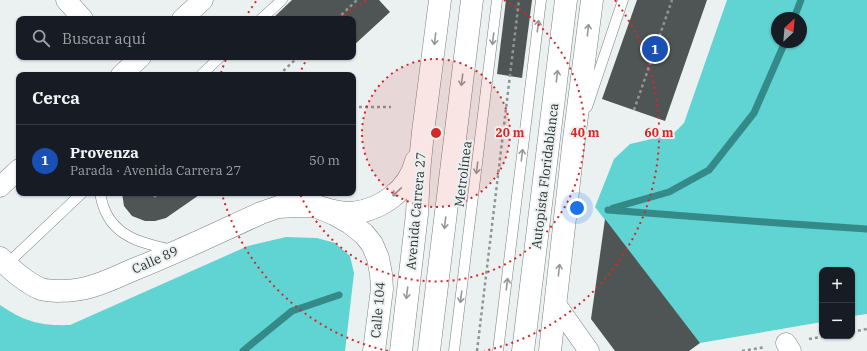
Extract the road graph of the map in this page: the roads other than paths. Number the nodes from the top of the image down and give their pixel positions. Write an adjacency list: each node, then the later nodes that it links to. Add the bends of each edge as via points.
1 (66, 0): 11 (street)
2 (203, 0): 12 (street)
3 (282, 0): 13 (lane)
4 (440, 0): 16 (main road, Avenida Carrera 27, one-way to 16)
5 (472, 0): 28 (main road, one-way to 28)
6 (497, 0): 29 (lane, Metrolínea, one-way to 29)
7 (541, 0): 30 (lane, one-way to 7)
8 (566, 0): 31 (main road, Autopista Floridablanca, one-way to 8)
9 (592, 0): 17 (main road, one-way to 9)
10 (623, 0): 17 (lane)
11 (80, 16)
12 (185, 16)
13 (264, 16)
14 (217, 60): 15 (lane)
15 (204, 72)
16 (423, 132): 22 (main road, one-way to 22, via 411,176 386,202 351,213); 27 (main road, Avenida Carrera 27, one-way to 27, via 417,214)
17 (573, 147): 25 (main road, one-way to 17)
18 (16, 172): 19 (street)
19 (0, 187)
20 (79, 196): 24 (lane)
21 (101, 196): 23 (lane, via 105,211 118,229 141,242)
22 (315, 206): 23 (main road, Calle 89, via 278,207 261,212); 26 (main road, Calle 104, via 350,223 364,234 378,258 382,289)
23 (177, 251): 24 (main road, Calle 89, via 96,285 63,292 42,289 23,278)
24 (3, 261)
25 (555, 303): 32 (main road); 33 (street)
26 (374, 351)
27 (401, 351)
28 (429, 351)
29 (454, 351)
30 (498, 351)
31 (523, 351)
32 (550, 351)
33 (589, 351)

